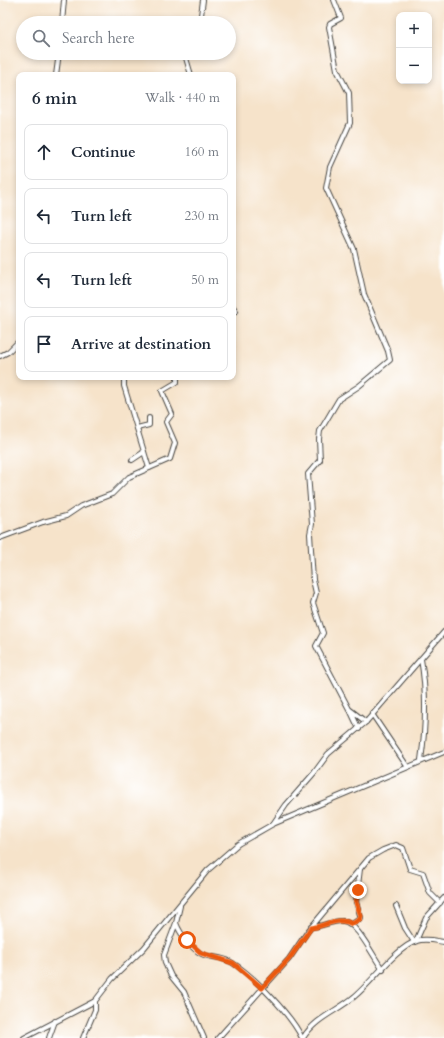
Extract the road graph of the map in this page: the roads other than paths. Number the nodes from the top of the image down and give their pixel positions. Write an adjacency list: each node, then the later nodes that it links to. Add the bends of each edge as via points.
1 (64, 0): 4 (street)
2 (203, 0): 5 (street)
3 (334, 0): 22 (street, via 341,18 329,27 337,70 349,93 350,123 330,167 326,188 354,249 364,294 390,360 339,399 320,431 320,460 308,474 313,580 316,592 313,603 323,633 316,646)
4 (63, 16)
5 (201, 16)
6 (58, 60): 8 (street)
7 (187, 60): 9 (street)
8 (56, 72)
9 (190, 72)
10 (16, 344): 11 (street)
11 (0, 356)
12 (124, 380): 15 (street)
13 (177, 380): 18 (street, via 162,390 172,414 166,422 174,442 173,453 167,461)
14 (149, 418): 15 (street, via 149,425)
15 (137, 428): 16 (street)
16 (144, 452): 17 (street); 18 (street)
17 (132, 460)
18 (149, 468): 19 (street, via 124,481 112,494 81,506 66,516)
19 (0, 538)
20 (444, 632): 21 (street)
21 (421, 659): 23 (street); 27 (street, via 426,686)
22 (351, 712): 24 (street); 25 (street)
23 (372, 714): 24 (street); 28 (street)
24 (366, 722): 25 (street)
25 (359, 729): 29 (street, via 328,754)
26 (444, 752): 27 (street)
27 (421, 760): 28 (street)
28 (407, 766): 29 (street)
29 (273, 824): 33 (street, via 225,854 204,874)
30 (360, 869): 32 (street, via 377,852 399,846 404,851 410,869 423,873 430,893); 36 (street, via 356,902 361,918); 37 (street)
31 (444, 898): 32 (street)
32 (440, 903): 38 (street, via 426,918)
33 (181, 904): 35 (street); 42 (street)
34 (396, 906): 38 (street, via 406,930)
35 (176, 923): 41 (street, via 199,952 231,962); 47 (street, via 164,955 165,963 194,1011)
36 (352, 924): 37 (street, via 340,921); 40 (street)
37 (311, 928): 41 (street, via 289,959)
38 (415, 942): 39 (street); 40 (street, via 400,952)
39 (444, 942)
40 (383, 970): 49 (street, via 348,1002 316,1022)
41 (262, 988): 48 (street); 49 (street)
42 (95, 1001): 43 (street); 46 (street, via 95,1010)
43 (55, 1021): 44 (street); 45 (street)
44 (24, 1038)
45 (49, 1038)
46 (84, 1038)
47 (204, 1038)
48 (218, 1038)
49 (303, 1038)

